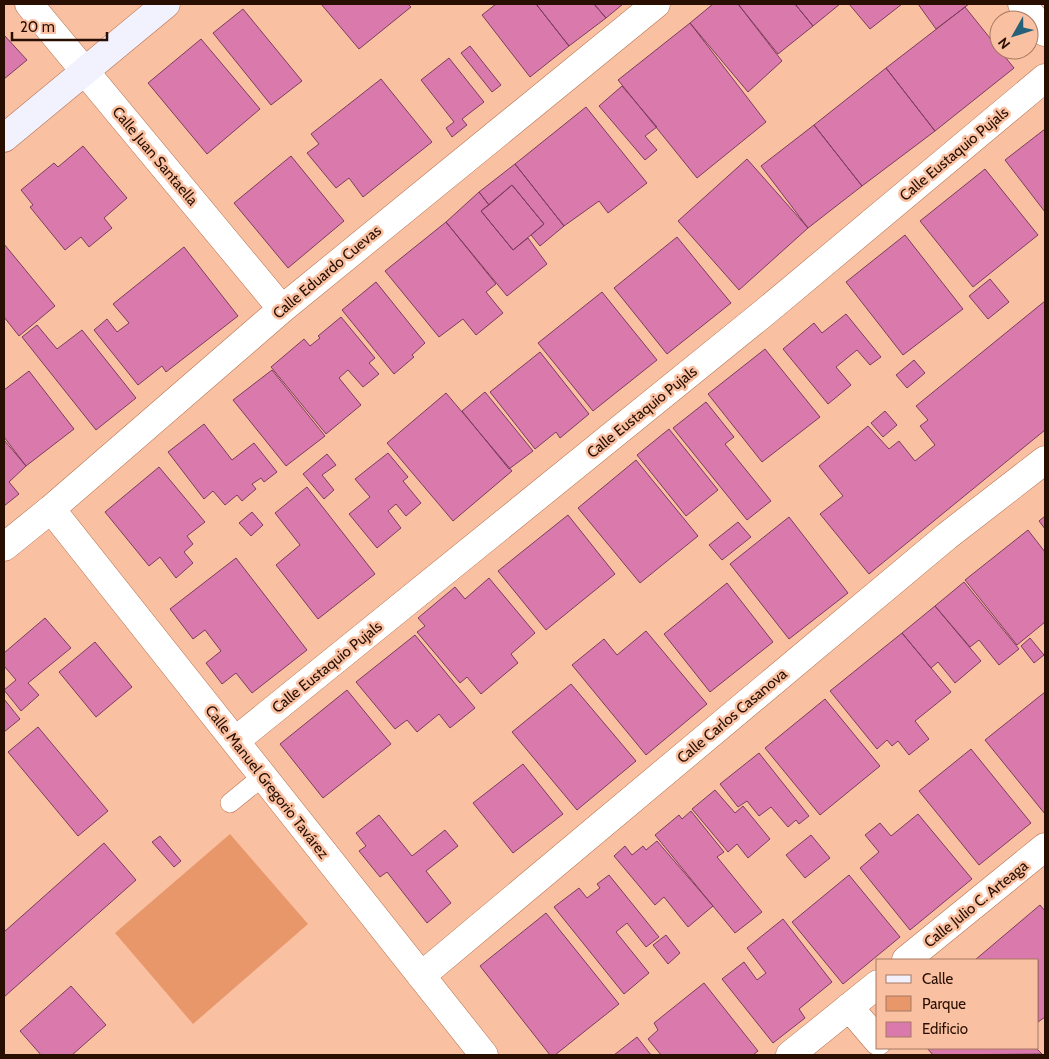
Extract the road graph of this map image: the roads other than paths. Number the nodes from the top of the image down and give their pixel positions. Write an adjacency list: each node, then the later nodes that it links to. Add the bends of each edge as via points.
1 (29, 4): 6 (street, Calle Juan Santaella)
2 (166, 4): 6 (street)
3 (656, 4): 9 (street, Calle Eduardo Cuevas)
4 (1022, 4): 5 (street)
5 (1045, 32)
6 (85, 71): 8 (street); 9 (street, Calle Juan Santaella)
7 (1045, 78): 13 (street, Calle Eustaquio Pujals, via 758,318)
8 (4, 138)
9 (282, 309): 11 (street, Calle Eduardo Cuevas)
10 (1045, 460): 18 (street, Calle Carlos Casanova, via 947,536)
11 (51, 509): 12 (street, Calle Eduardo Cuevas); 13 (street, Calle Manuel Gregorio Tavárez)
12 (4, 547)
13 (235, 741): 14 (street, Calle Manuel Gregorio Tavárez)
14 (262, 776): 15 (lane); 18 (street, Calle Manuel Gregorio Tavárez)
15 (230, 803)
16 (1045, 847): 17 (street, Calle Julio C. Arteaga)
17 (907, 959)
18 (421, 976): 22 (street, Calle Manuel Gregorio Tavárez)
19 (876, 986): 20 (street)
20 (849, 1007): 21 (street); 23 (street)
21 (876, 1039)
22 (484, 1055)
23 (790, 1055)

